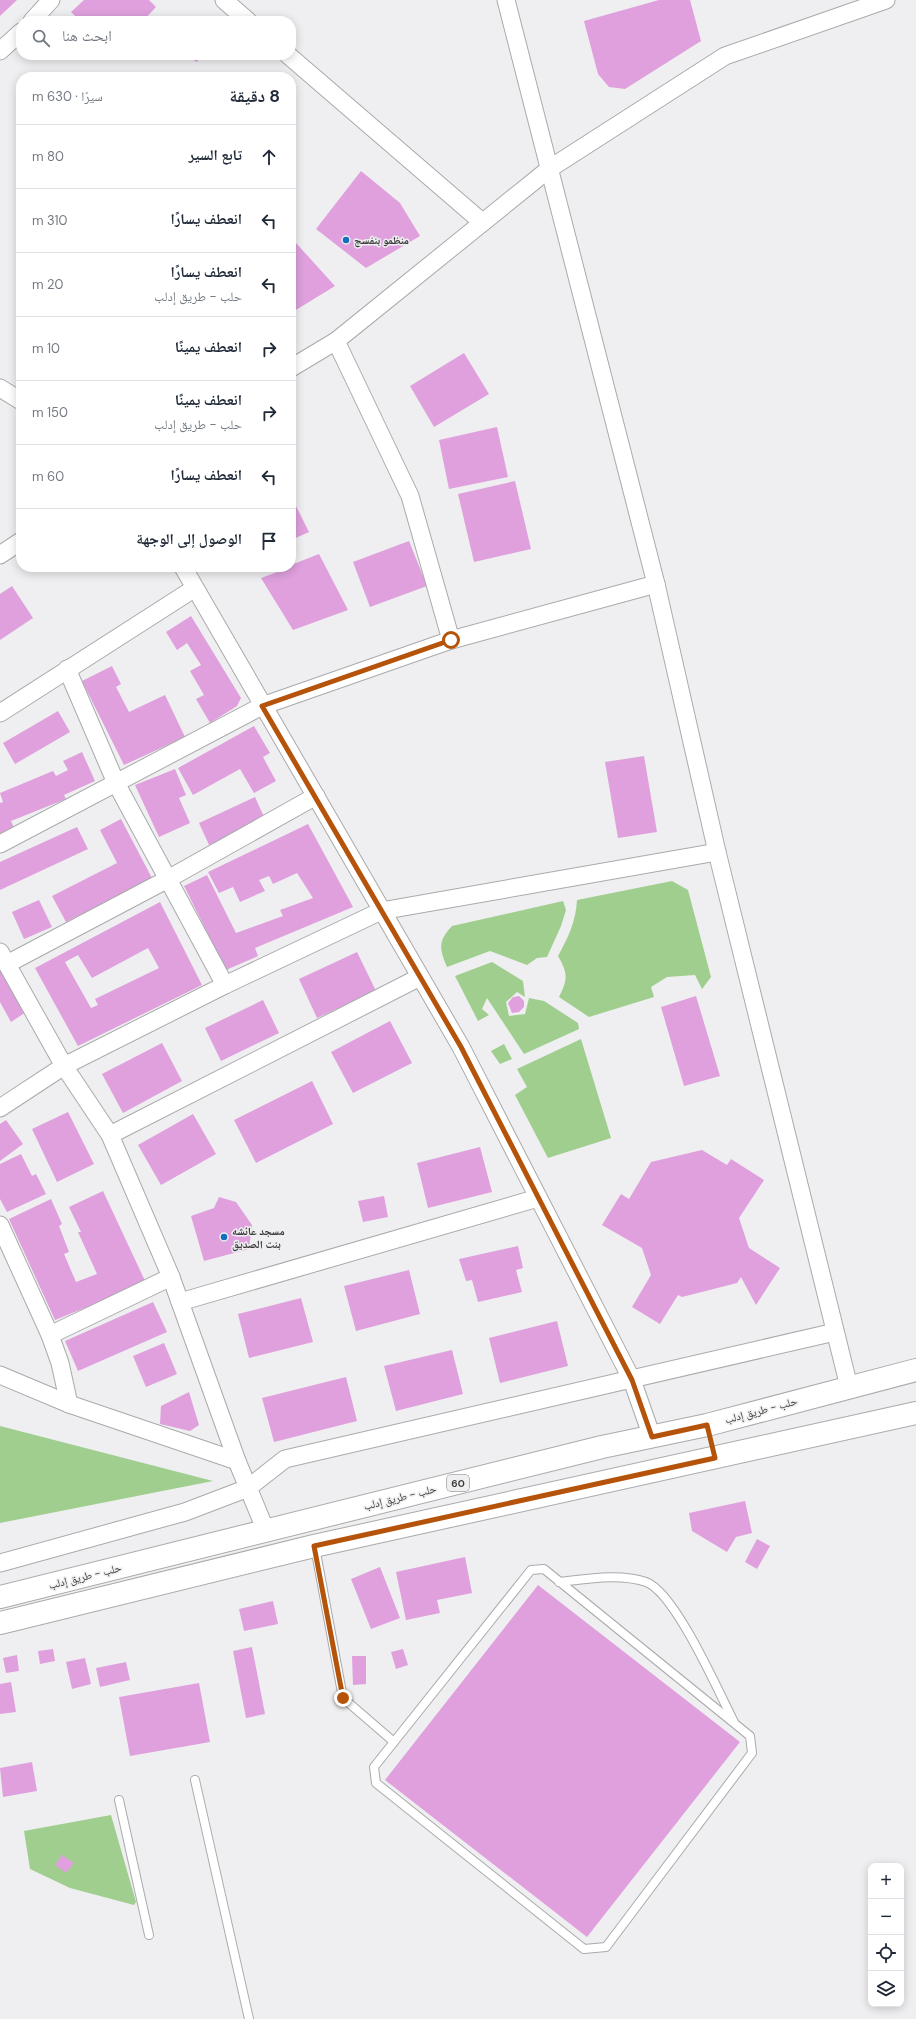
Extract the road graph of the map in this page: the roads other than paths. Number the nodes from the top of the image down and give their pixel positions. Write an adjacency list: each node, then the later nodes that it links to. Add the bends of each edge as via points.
1 (51, 0): 5 (street)
2 (224, 0): 6 (street)
3 (506, 0): 10 (street)
4 (886, 0): 10 (street, via 724,56)
5 (37, 16)
6 (242, 16)
7 (16, 37): 8 (street)
8 (0, 51)
9 (294, 60): 11 (street)
10 (549, 169): 11 (street); 19 (street)
11 (482, 222): 12 (street)
12 (336, 341): 13 (street); 21 (street, via 410,496)
13 (296, 365)
14 (0, 388): 15 (street)
15 (16, 398)
16 (16, 544): 17 (street)
17 (0, 555)
18 (186, 572): 20 (street)
19 (656, 584): 21 (street); 28 (street)
20 (196, 588): 22 (street); 23 (street)
21 (451, 640): 23 (street)
22 (67, 669): 24 (street); 25 (street)
23 (262, 706): 25 (street); 26 (street)
24 (0, 713)
25 (116, 783): 27 (street); 29 (street)
26 (316, 796): 29 (street); 30 (street)
27 (0, 844)
28 (717, 852): 30 (street); 41 (street)
29 (168, 879): 31 (street); 33 (street)
30 (381, 911): 32 (street); 33 (street)
31 (3, 958): 34 (street)
32 (420, 977): 36 (street); 37 (street, via 461,1047)
33 (225, 984): 34 (street)
34 (64, 1066): 35 (street); 36 (street)
35 (0, 1108)
36 (110, 1135): 39 (street)
37 (538, 1198): 40 (street); 45 (street)
38 (0, 1224): 42 (street)
39 (171, 1277): 40 (street); 42 (street)
40 (180, 1302): 52 (street)
41 (835, 1332): 45 (street); 46 (street)
42 (50, 1335): 47 (street, via 60,1363)
43 (916, 1370): 46 (main road, حلب - طريق إدلب / 60)
44 (0, 1375): 47 (street)
45 (632, 1380): 50 (street); 53 (street, via 285,1459)
46 (849, 1387): 49 (main road, حلب - طريق إدلب / 60)
47 (69, 1404): 52 (street)
48 (916, 1413): 51 (main road)
49 (707, 1425): 50 (main road, حلب - طريق إدلب / 60); 51 (main road)
50 (652, 1437): 54 (main road, حلب - طريق إدلب / 60, via 602,1447)
51 (715, 1458): 55 (main road)
52 (237, 1460): 53 (street)
53 (248, 1488): 54 (street); 56 (street, via 185,1512)
54 (266, 1531): 58 (main road, حلب - طريق إدلب / 60)
55 (314, 1546): 59 (main road); 61 (lane, via 343,1698)
56 (0, 1563)
57 (559, 1582): 60 (lane); 60 (lane, via 600,1578 631,1578 648,1582 661,1593 680,1619); 61 (lane, via 544,1570 531,1570)
58 (0, 1597)
59 (0, 1623)
60 (735, 1725): 61 (lane, via 750,1736 752,1753 606,1946 584,1949 376,1783 374,1767)
61 (394, 1742)
62 (195, 1780): 65 (lane)
63 (119, 1800): 64 (lane)
64 (149, 1935)
65 (249, 2019)

